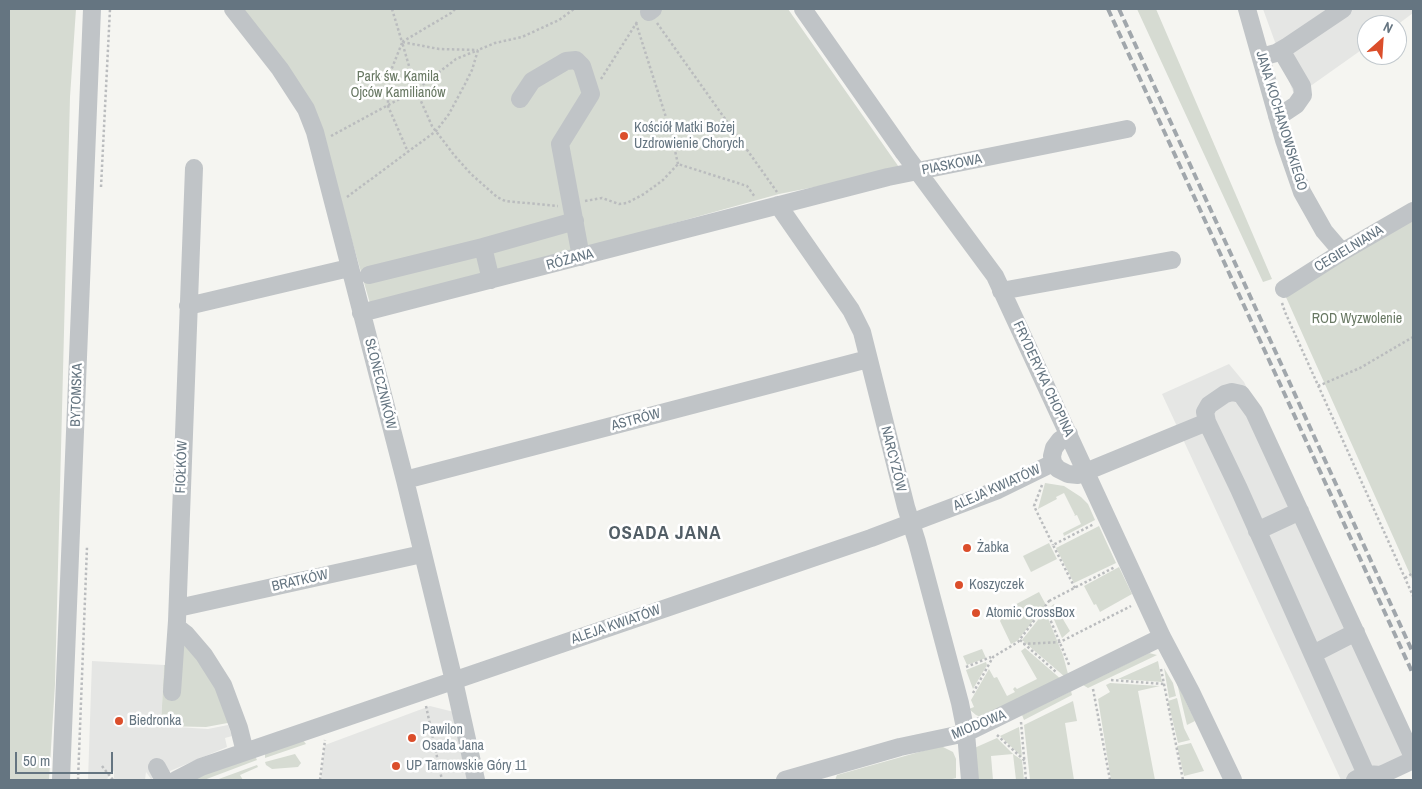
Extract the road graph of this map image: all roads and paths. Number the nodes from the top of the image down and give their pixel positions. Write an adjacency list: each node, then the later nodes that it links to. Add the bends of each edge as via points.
1 (92, 9): 92 (street, BYTOMSKA)
2 (234, 9): 26 (street, SŁONECZNIKÓW, via 306,109 315,132)
3 (392, 9): 10 (path)
4 (456, 9): 10 (path)
5 (574, 9): 11 (path, via 559,20 522,37 496,42)
6 (802, 9): 25 (street, FRYDERYKA CHOPINA)
7 (1248, 9): 13 (street, JANA KOCHANOWSKIEGO)
8 (1343, 9): 12 (street)
9 (646, 15): 15 (path); 23 (path); 27 (path, via 776,190 779,196)
10 (402, 42): 11 (path, via 439,49); 14 (path); 17 (path, via 388,78)
11 (478, 50): 14 (path, via 456,59); 20 (path, via 465,84)
12 (1281, 50): 13 (street); 18 (street, via 1302,86 1303,94 1296,105)
13 (1261, 57): 18 (street, JANA KOCHANOWSKIEGO)
14 (416, 90): 17 (path); 20 (path)
15 (591, 94): 16 (street, via 582,66 574,60 566,61 532,81); 29 (street, via 560,144)
16 (520, 99)
17 (388, 106): 21 (path); 22 (path)
18 (1277, 116): 31 (street, JANA KOCHANOWSKIEGO, via 1302,192 1324,231)
19 (1127, 129): 25 (street, PIASKOWA)
20 (436, 131): 22 (path); 29 (path, via 471,174 497,197 505,201 565,206)
21 (328, 137)
22 (408, 152): 26 (path, via 343,201)
23 (678, 164): 27 (path, via 747,186 761,204); 29 (path, via 663,180 628,203 619,204 602,198)
24 (194, 168): 39 (street, FIOŁKÓW)
25 (918, 171): 27 (street, PIASKOWA); 38 (street, FRYDERYKA CHOPINA, via 995,276)
26 (332, 205): 34 (street, SŁONECZNIKÓW)
27 (770, 207): 32 (street, RÓŻANA); 42 (street, NARCYZÓW, via 851,310 862,332)
28 (1413, 211): 31 (street, CEGIELNIANA)
29 (574, 213): 30 (street); 32 (street)
30 (483, 246): 35 (street); 36 (street)
31 (1342, 252): 37 (street, CEGIELNIANA)
32 (581, 257): 36 (street, RÓŻANA)
33 (1172, 260): 38 (street)
34 (349, 268): 39 (street); 40 (street, SŁONECZNIKÓW)
35 (369, 275)
36 (491, 280): 40 (street, RÓŻANA)
37 (1284, 289): 43 (path, via 1281,298 1285,312)
38 (1002, 291): 45 (street, FRYDERYKA CHOPINA)
39 (188, 306): 63 (street, FIOŁKÓW)
40 (361, 313): 48 (street, SŁONECZNIKÓW)
41 (1413, 337): 43 (path, via 1360,368)
42 (868, 359): 48 (street, ASTRÓW); 52 (street, NARCYZÓW)
43 (1318, 386): 58 (path)
44 (1207, 422): 47 (street); 50 (street, via 1205,412 1209,405 1225,394 1241,394 1254,412); 53 (street)
45 (1069, 434): 46 (street, ALEJA KWIATÓW, via 1054,448); 47 (street, FRYDERYKA CHOPINA)
46 (1053, 463): 47 (street, ALEJA KWIATÓW, via 1068,474); 52 (street, ALEJA KWIATÓW, via 998,490)
47 (1086, 472): 66 (street, FRYDERYKA CHOPINA)
48 (404, 480): 55 (street, SŁONECZNIKÓW)
49 (1043, 481): 54 (path, via 1034,506)
50 (1300, 511): 53 (street); 65 (street)
51 (1098, 521): 54 (path)
52 (910, 523): 73 (street, NARCYZÓW); 75 (street, ALEJA KWIATÓW)
53 (1257, 531): 70 (street)
54 (1053, 545): 59 (path)
55 (422, 554): 63 (street, BRATKÓW); 75 (street, SŁONECZNIKÓW)
56 (1118, 565): 59 (path)
57 (1413, 573): 58 (path)
58 (1405, 578): 60 (path)
59 (1075, 588): 62 (path, via 1050,600)
60 (1413, 596)
61 (1137, 603): 68 (path)
62 (1045, 607): 67 (path); 68 (path)
63 (178, 608): 64 (street, FIOŁKÓW)
64 (177, 627): 79 (street, FIOŁKÓW); 86 (street, via 204,654 224,685)
65 (1356, 632): 70 (street); 87 (street)
66 (1162, 636): 76 (street, MIODOWA); 103 (street, FRYDERYKA CHOPINA)
67 (1020, 640): 69 (path); 71 (path)
68 (1060, 642): 69 (path); 76 (path)
69 (1024, 644): 76 (path)
70 (1313, 654): 91 (street)
71 (993, 657): 73 (path); 80 (path)
72 (1160, 666): 77 (path)
73 (952, 672): 83 (street, NARCYZÓW)
74 (1111, 680): 77 (path)
75 (454, 681): 86 (street, ALEJA KWIATÓW); 97 (street, SŁONECZNIKÓW)
76 (1072, 682): 82 (street, MIODOWA)
77 (1164, 684): 102 (path)
78 (1093, 689): 101 (path)
79 (172, 692)
80 (969, 700)
81 (425, 701): 96 (path)
82 (1018, 708): 83 (street, MIODOWA); 88 (path)
83 (966, 733): 90 (street, MIODOWA, via 900,746); 99 (street, NARCYZÓW)
84 (997, 735): 88 (path)
85 (325, 740): 95 (path)
86 (245, 752): 94 (street, ALEJA KWIATÓW, via 201,767)
87 (1413, 758): 91 (street, via 1381,775)
88 (1025, 760): 100 (path)
89 (102, 766): 93 (path)
90 (820, 775): 98 (street, MIODOWA)
91 (1365, 778)
92 (61, 780)
93 (113, 780)
94 (176, 780)
95 (320, 780)
96 (442, 780)
97 (476, 780)
98 (785, 780)
99 (970, 780)
100 (1026, 780)
101 (1110, 780)
102 (1182, 780)
103 (1233, 780)

